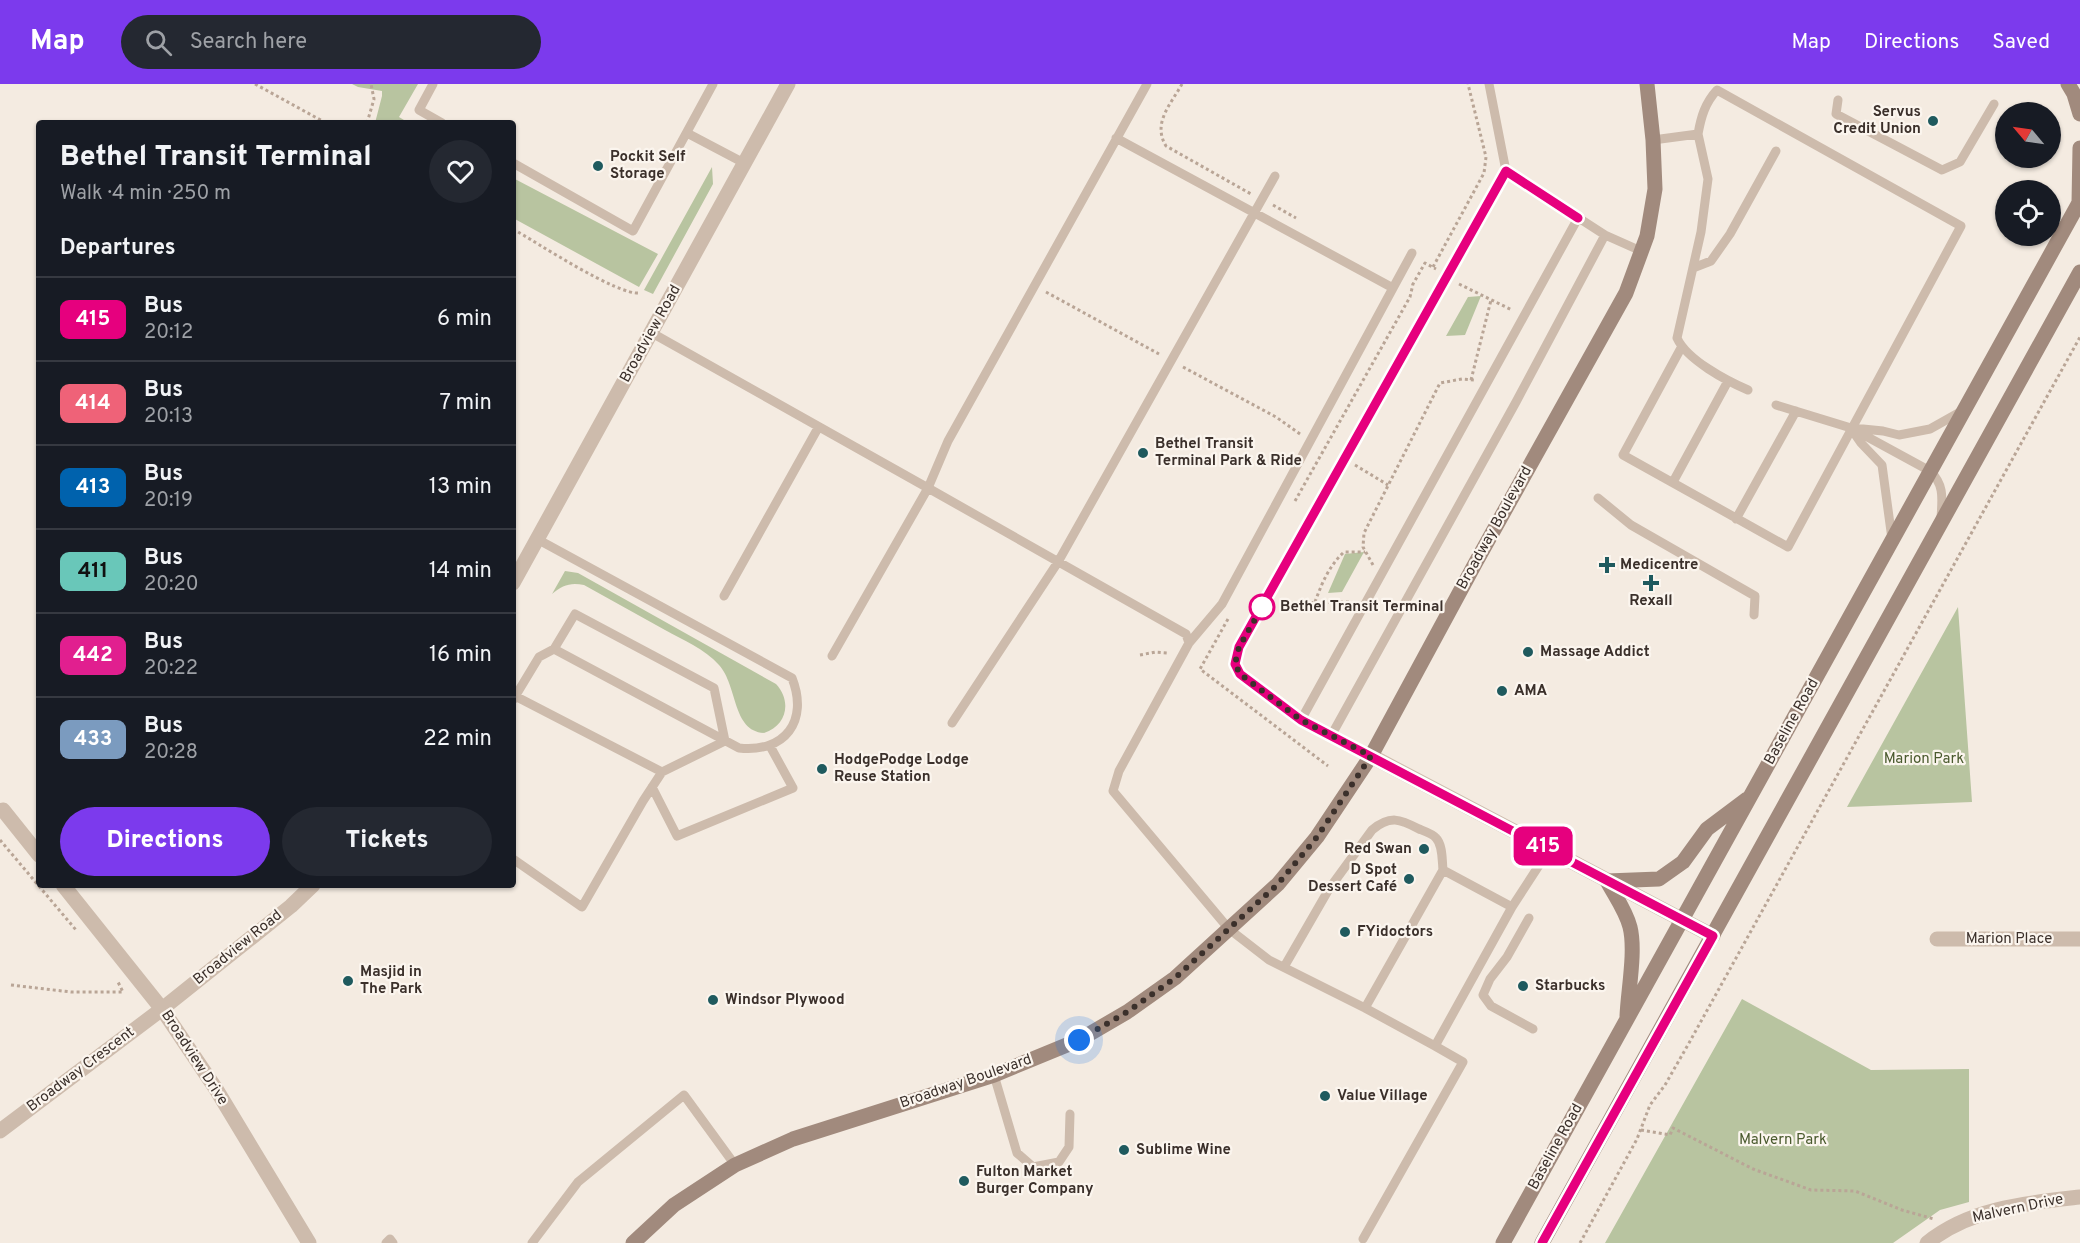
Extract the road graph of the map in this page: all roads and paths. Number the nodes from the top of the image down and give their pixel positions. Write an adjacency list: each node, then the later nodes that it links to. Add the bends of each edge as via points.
1 (255, 84): 15 (path)
2 (371, 84): 16 (path, via 374,99)
3 (433, 84): 17 (lane, via 419,110)
4 (713, 84): 18 (lane)
5 (788, 84): 24 (street, Broadview Road)
6 (1147, 84): 20 (lane)
7 (1182, 84): 28 (path, via 1160,126 1166,146)
8 (1468, 84): 37 (path, via 1486,157 1485,173)
9 (1489, 84): 26 (lane)
10 (1647, 84): 21 (main road, Broadway Boulevard)
11 (2068, 84): 14 (main road)
12 (1838, 100): 13 (lane, via 1836,114 1942,170 1960,162)
13 (1994, 104)
14 (2080, 114)
15 (321, 120)
16 (368, 120)
17 (437, 120)
18 (687, 133): 24 (lane); 25 (lane, via 633,231)
19 (1698, 134): 21 (lane); 38 (lane, via 1708,179); 60 (lane, via 1702,114 1717,90 1961,226)
20 (1116, 138): 30 (lane); 43 (lane)
21 (1653, 140): 35 (main road, Broadway Boulevard, via 1655,189)
22 (2080, 148): 29 (main road)
23 (1776, 151): 38 (lane, via 1711,261)
24 (744, 163): 48 (street, Broadview Road)
25 (516, 165)
26 (1506, 171): 31 (lane); 40 (lane)
27 (1275, 176): 28 (lane)
28 (1262, 199): 30 (lane); 32 (path)
29 (2080, 202): 57 (main road, Baseline Road)
30 (1255, 212): 44 (lane); 51 (lane)
31 (1578, 218): 34 (lane); 76 (lane)
32 (1301, 221)
33 (516, 231): 45 (path, via 612,285)
34 (1605, 235): 35 (lane); 92 (lane)
35 (1641, 251): 95 (main road, Broadway Boulevard, via 1626,293)
36 (1412, 254): 41 (lane)
37 (1433, 267): 40 (path); 42 (path, via 1425,263)
38 (1693, 268): 50 (lane, via 1677,338)
39 (2080, 272): 71 (main road)
40 (1448, 275): 46 (path, via 1454,282); 63 (lane)
41 (1400, 277): 42 (path); 44 (lane)
42 (1413, 284): 62 (path, via 1410,297)
43 (1034, 286): 51 (path); 67 (lane, via 948,441)
44 (1393, 288): 61 (lane)
45 (640, 293)
46 (1491, 300): 47 (path); 53 (path)
47 (1513, 311)
48 (652, 333): 59 (lane); 72 (street, Broadview Road)
49 (2080, 337): 128 (path, via 1695,1034 1650,1105)
50 (1682, 348): 54 (lane); 65 (lane, via 1623,456)
51 (1171, 360): 61 (path); 75 (lane)
52 (1462, 379): 66 (path, via 1440,383)
53 (1471, 380)
54 (1728, 381): 55 (lane); 65 (lane)
55 (1748, 390)
56 (1776, 405): 58 (lane)
57 (1966, 409): 60 (lane, via 1930,429 1899,435); 64 (main road, Baseline Road)
58 (1796, 411): 60 (lane); 70 (lane)
59 (818, 428): 67 (lane); 78 (lane)
60 (1851, 428): 64 (lane); 70 (lane, via 1788,547); 73 (lane, via 1882,465)
61 (1311, 440): 62 (path); 85 (lane, via 1222,604)
62 (1325, 448): 69 (path)
63 (1345, 459): 66 (path); 90 (lane, via 1239,647 1235,664 1240,674)
64 (1930, 471): 71 (lane, via 1943,491); 73 (main road, Baseline Road)
65 (1672, 483): 70 (lane)
66 (1388, 485): 74 (path, via 1364,533)
67 (928, 488): 75 (lane); 87 (lane)
68 (1598, 498): 82 (lane, via 1631,525 1755,596)
69 (1291, 508)
70 (1736, 519)
71 (1940, 525): 115 (main road)
72 (537, 539): 77 (street, Broadview Road); 94 (lane, via 792,678 799,709 783,738)
73 (1892, 541): 98 (main road, Baseline Road)
74 (1365, 552): 76 (path, via 1372,564); 81 (path, via 1344,552 1334,561)
75 (1058, 561): 85 (lane, via 1186,634); 91 (lane)
76 (1383, 571): 90 (lane)
77 (516, 578)
78 (724, 596)
79 (1350, 602): 81 (path)
80 (1280, 603): 81 (path)
81 (1316, 603)
82 (1754, 615)
83 (1230, 617): 84 (path)
84 (1224, 627)
85 (1188, 643): 113 (lane, via 1119,771 1113,791)
86 (554, 649): 88 (lane, via 539,657); 93 (lane); 93 (lane, via 575,614 714,688)
87 (832, 656)
88 (516, 695)
89 (516, 699): 96 (lane)
90 (1301, 720): 92 (lane)
91 (952, 723)
92 (1331, 736): 95 (lane)
93 (725, 741): 94 (lane, via 754,750); 96 (lane)
94 (770, 746): 97 (lane, via 793,788 677,836)
95 (1371, 756): 101 (street); 113 (main road, Broadway Boulevard, via 1317,837 1278,884)
96 (662, 772): 97 (lane)
97 (652, 787): 103 (lane, via 582,907)
98 (1751, 796): 105 (main road, via 1707,829 1683,862 1659,879); 112 (main road, Baseline Road)
99 (3, 810): 102 (street)
100 (0, 840): 106 (path)
101 (1549, 850): 105 (street); 110 (lane)
102 (36, 851)
103 (516, 862)
104 (1443, 870): 110 (lane); 118 (lane, via 1436,838 1403,820 1380,823 1329,889); 121 (lane)
105 (1607, 881): 112 (street); 123 (main road, via 1630,930)
106 (36, 882)
107 (41, 888): 114 (path)
108 (65, 888): 122 (street, Broadview Drive)
109 (310, 888): 122 (street, Broadview Road)
110 (1512, 907): 125 (lane)
111 (1529, 918): 124 (lane, via 1483,994 1491,1006)
112 (1683, 919): 115 (street); 123 (main road, Baseline Road)
113 (1229, 929): 118 (lane); 126 (main road, Broadway Boulevard, via 1175,978 1127,1012 1079,1040)
114 (80, 934)
115 (1713, 936): 140 (main road)
116 (1937, 939): 117 (street, Marion Place)
117 (2080, 939)
118 (1284, 967): 121 (lane)
119 (116, 978): 120 (path, via 123,992 70,992)
120 (11, 985)
121 (1365, 1008): 125 (lane)
122 (162, 1009): 129 (street, Broadway Crescent); 134 (street, Broadview Drive, via 216,1089)
123 (1626, 1021): 139 (main road, Baseline Road)
124 (1533, 1029)
125 (1435, 1046): 133 (lane, via 1463,1062)
126 (994, 1075): 127 (lane, via 1017,1153 1033,1167 1059,1162 1069,1147); 130 (main road, Broadway Boulevard, via 793,1139)
127 (1070, 1114)
128 (1641, 1130): 132 (path, via 1670,1135 1673,1128 1753,1169 1811,1190 1855,1191 1902,1210); 141 (path)
129 (0, 1131)
130 (735, 1165): 137 (lane, via 684,1095 578,1182); 138 (main road, Broadway Boulevard, via 674,1205)
131 (2080, 1197): 132 (street, Malvern Drive, via 1984,1213)
132 (1954, 1224): 142 (street, Malvern Drive)
133 (1363, 1239)
134 (309, 1243)
135 (386, 1243): 136 (lane, via 390,1239)
136 (393, 1243)
137 (532, 1243)
138 (633, 1243)
139 (1503, 1243)
140 (1542, 1243)
141 (1580, 1243)
142 (1927, 1243)

